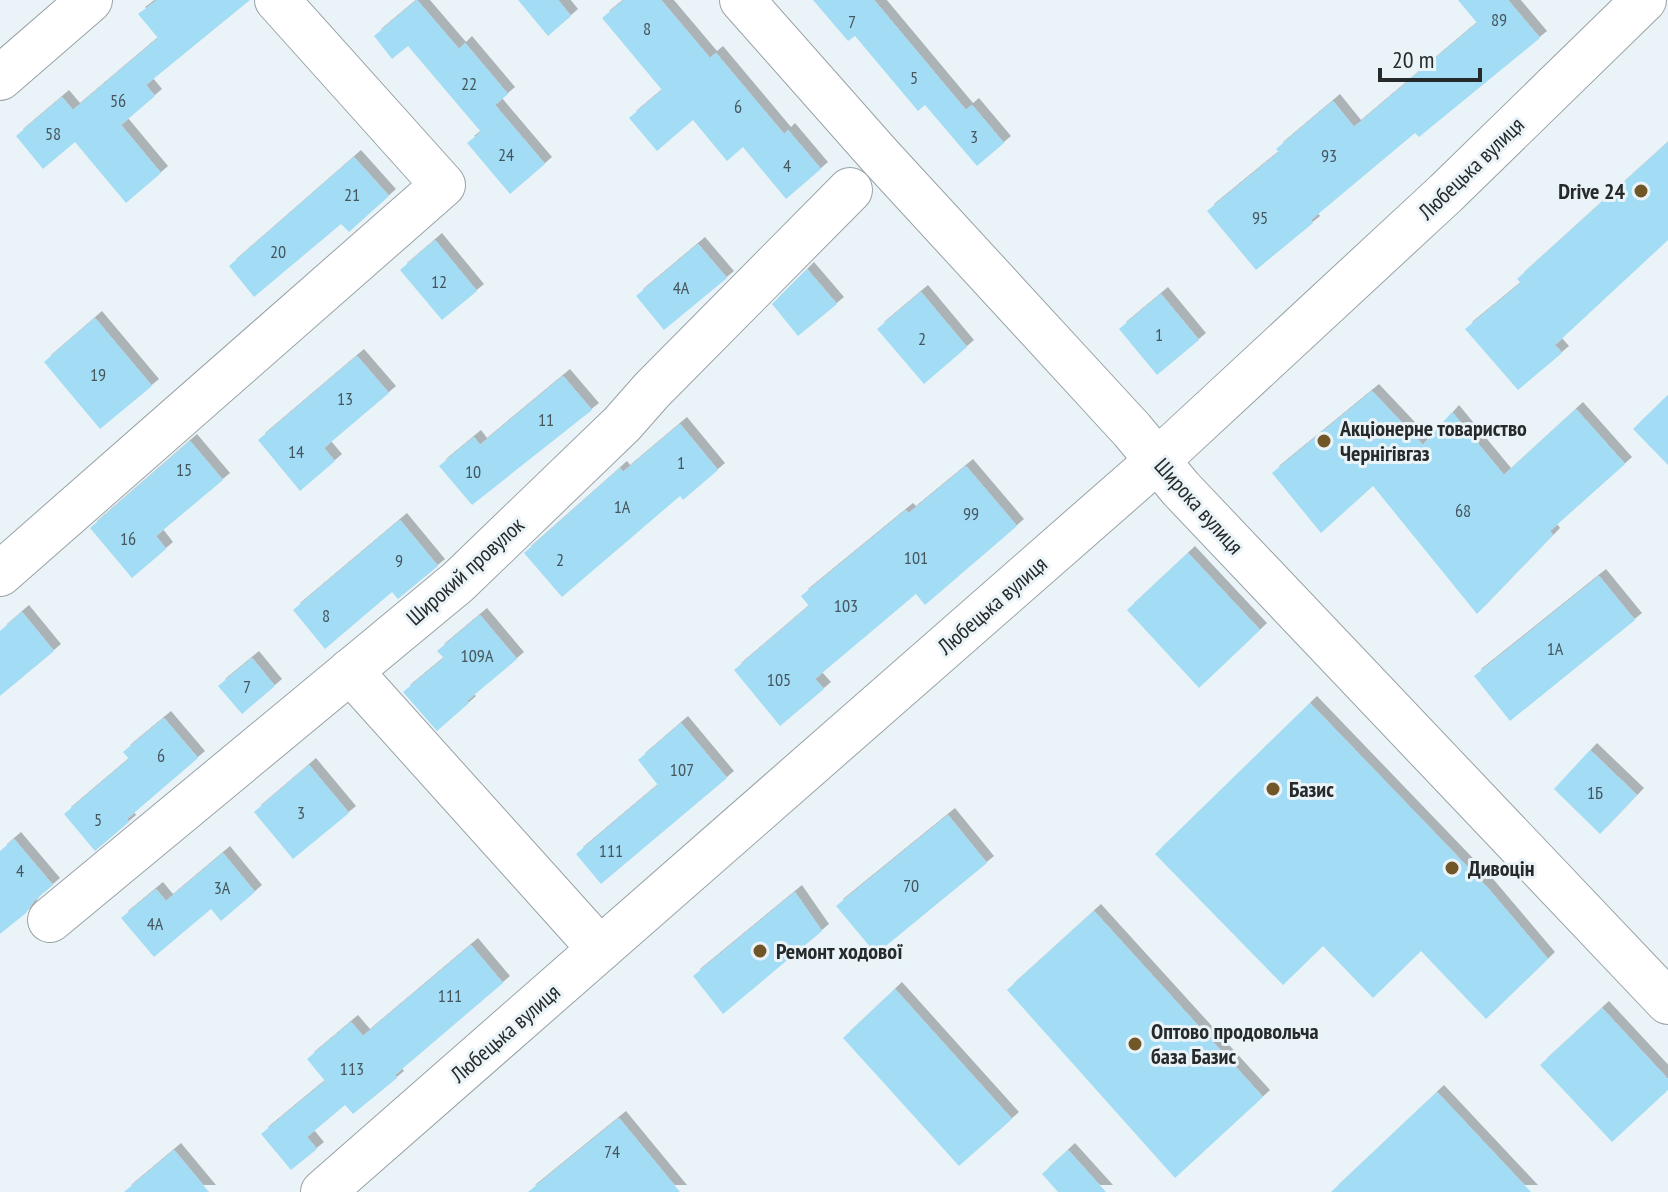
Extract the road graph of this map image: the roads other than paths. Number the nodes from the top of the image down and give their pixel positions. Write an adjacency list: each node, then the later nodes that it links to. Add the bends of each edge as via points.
1 (90, 0): 5 (street)
2 (277, 0): 8 (street, via 443,185)
3 (742, 0): 7 (street, Широка вулиця)
4 (1644, 0): 7 (street, Любецька вулиця, via 1446,193)
5 (0, 78)
6 (850, 190): 9 (street, Широкий провулок, via 502,540)
7 (1158, 460): 11 (street, Любецька вулиця); 12 (street, Широка вулиця)
8 (0, 574)
9 (350, 671): 10 (street, Широкий провулок); 11 (street)
10 (50, 920)
11 (600, 949): 13 (street, Любецька вулиця)
12 (1668, 1002)
13 (323, 1192)

